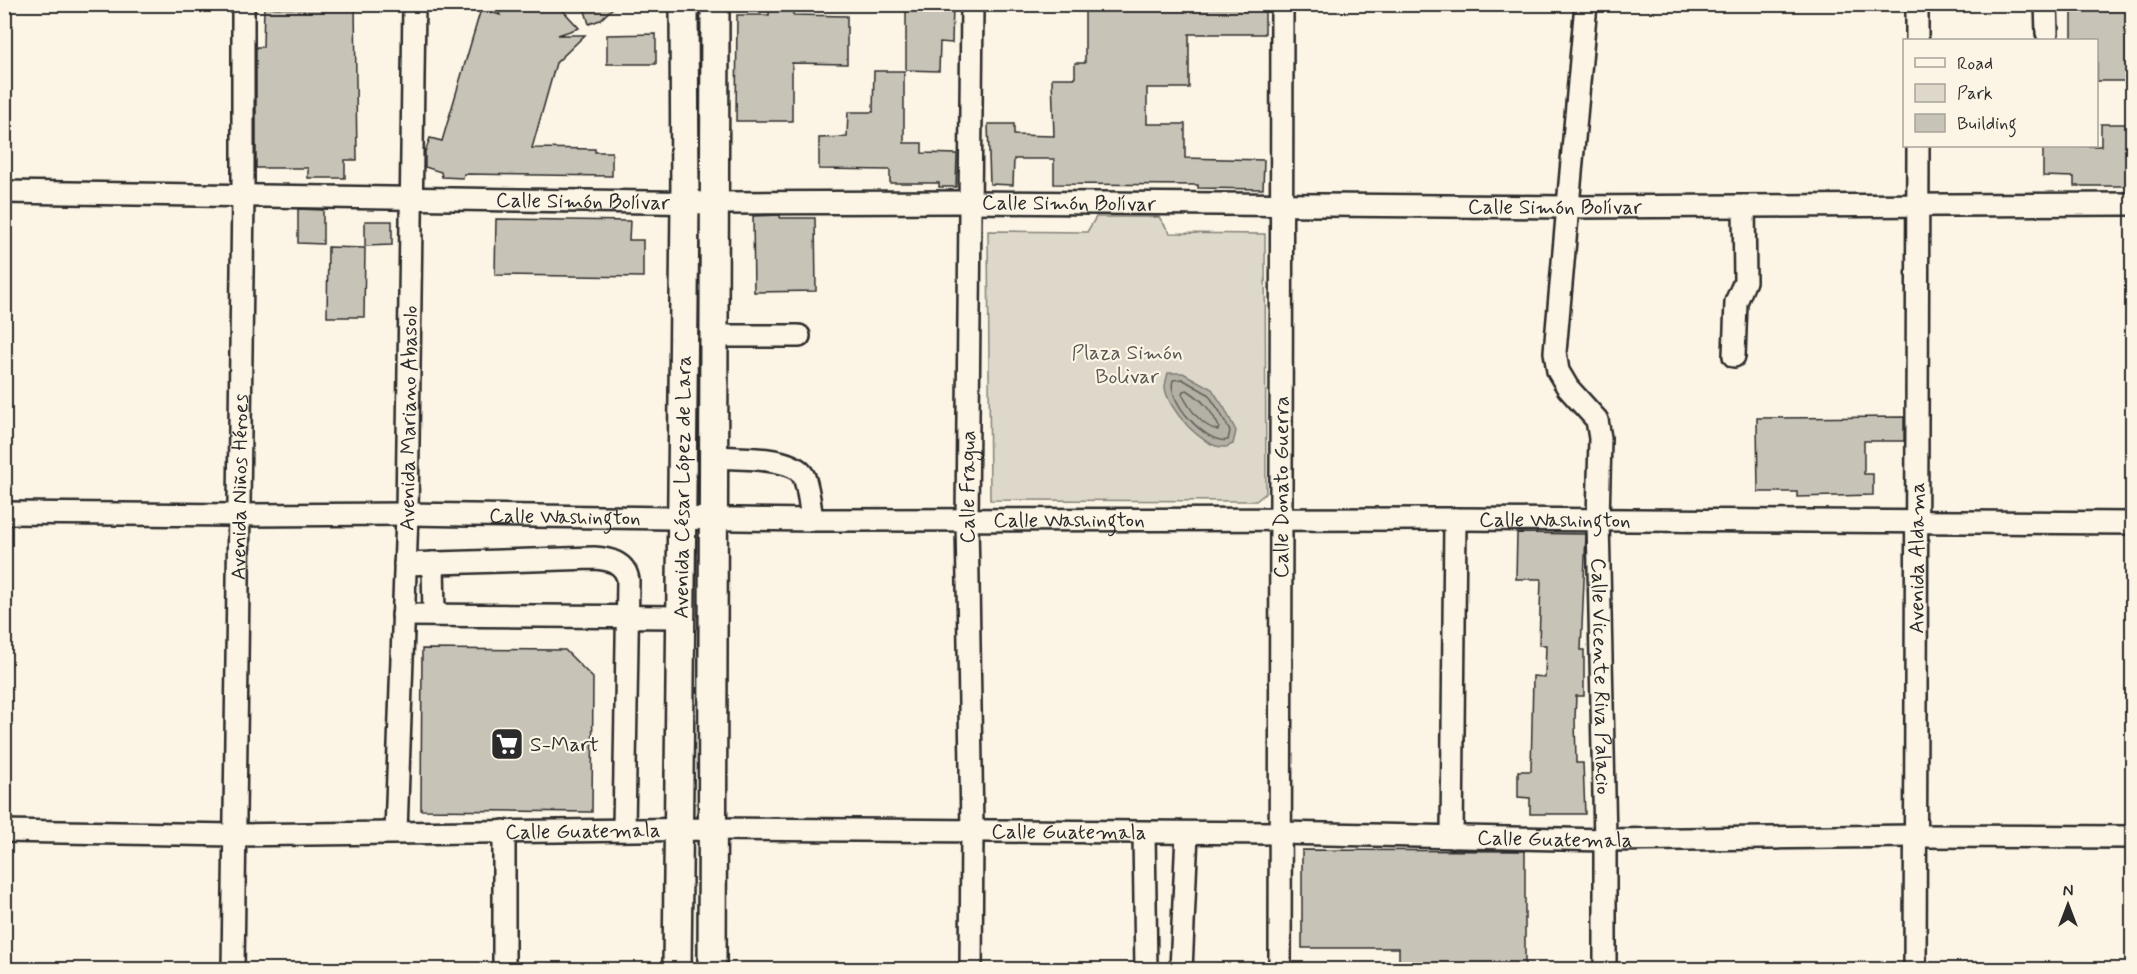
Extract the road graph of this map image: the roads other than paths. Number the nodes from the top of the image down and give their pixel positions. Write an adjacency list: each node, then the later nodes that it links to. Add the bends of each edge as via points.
1 (243, 4): 14 (street, Avenida Niños Héroes)
2 (414, 4): 15 (street, Avenida Mariano Abasolo)
3 (684, 4): 17 (main road, Avenida César López de Lara)
4 (715, 4): 18 (main road, Avenida César López de Lara)
5 (972, 4): 16 (street, Calle Fragua)
6 (1282, 4): 20 (street, Calle Donato Guerra)
7 (1586, 4): 23 (street, Calle Vicente Riva Palacio)
8 (1917, 4): 11 (street)
9 (2046, 4): 10 (street)
10 (2047, 33)
11 (1917, 39)
12 (1918, 147): 22 (street, Avenida Aldama)
13 (4, 192): 14 (street, Calle Simón Bolívar)
14 (243, 195): 15 (street, Calle Simón Bolívar); 30 (street, Avenida Niños Héroes)
15 (410, 198): 17 (street, Calle Simón Bolívar); 29 (street, Avenida Mariano Abasolo)
16 (969, 202): 18 (street, Calle Simón Bolívar); 20 (street, Calle Simón Bolívar); 35 (street, Calle Fragua)
17 (685, 203): 18 (street, Calle Simón Bolívar); 31 (main road, Avenida César López de Lara)
18 (715, 203): 24 (main road, Avenida César López de Lara)
19 (2133, 204): 22 (street, Calle Simón Bolívar)
20 (1282, 206): 23 (street, Calle Simón Bolívar); 36 (street, Calle Donato Guerra)
21 (1743, 206): 22 (street, Calle Simón Bolívar); 23 (street, Calle Simón Bolívar); 26 (street, via 1745,281 1736,302)
22 (1918, 206): 38 (street, Avenida Aldama)
23 (1567, 207): 37 (street, Calle Vicente Riva Palacio, via 1555,352 1558,371 1568,388 1597,420)
24 (714, 336): 25 (street); 27 (main road, Avenida César López de Lara)
25 (799, 336)
26 (1734, 356)
27 (714, 457): 32 (main road, Avenida César López de Lara); 34 (street, via 791,465 804,477)
28 (4, 513): 30 (street, Calle Washington)
29 (407, 514): 30 (street, Calle Washington); 31 (street, Calle Washington); 41 (street, Avenida Mariano Abasolo)
30 (238, 515): 56 (street, Avenida Niños Héroes)
31 (681, 519): 32 (street, Calle Washington); 44 (main road, Avenida César López de Lara)
32 (714, 519): 34 (street, Calle Washington); 47 (main road, Avenida César López de Lara)
33 (1455, 519): 36 (street, Calle Washington); 37 (street, Calle Washington); 58 (street)
34 (812, 520): 35 (street, Calle Washington)
35 (967, 520): 36 (street, Calle Washington); 49 (street, Calle Fragua)
36 (1281, 520): 55 (street, Calle Donato Guerra)
37 (1599, 520): 38 (street, Calle Washington); 60 (street, Calle Vicente Riva Palacio)
38 (1916, 521): 39 (street, Calle Washington); 57 (street, Avenida Aldama)
39 (2133, 523)
40 (433, 563): 41 (street); 43 (street); 45 (street, via 614,560 627,575)
41 (405, 564): 42 (street, Avenida Mariano Abasolo)
42 (403, 615): 43 (street); 52 (street, Avenida Mariano Abasolo)
43 (434, 615): 45 (street)
44 (680, 617): 45 (street); 46 (main road, Avenida César López de Lara)
45 (627, 618): 48 (street)
46 (679, 829): 47 (street, Calle Guatemala); 48 (street, Calle Guatemala); 63 (main road, Avenida César López de Lara)
47 (713, 829): 49 (street, Calle Guatemala); 64 (main road, Avenida César López de Lara)
48 (624, 830): 51 (street, Calle Guatemala)
49 (972, 830): 53 (street, Calle Guatemala); 65 (street, Calle Fragua)
50 (4, 831): 56 (street, Calle Guatemala)
51 (504, 831): 52 (street, Calle Guatemala); 62 (street)
52 (396, 832): 56 (street, Calle Guatemala)
53 (1144, 833): 54 (street, Calle Guatemala); 66 (street)
54 (1188, 833): 55 (street, Calle Guatemala); 67 (street)
55 (1280, 833): 58 (street, Calle Guatemala); 68 (street, Calle Donato Guerra)
56 (234, 835): 61 (street, Avenida Niños Héroes)
57 (1914, 836): 59 (street, Calle Guatemala); 60 (street, Calle Guatemala); 70 (street, Avenida Aldama)
58 (1452, 837): 60 (street, Calle Guatemala)
59 (2133, 837)
60 (1605, 840): 69 (street, Calle Vicente Riva Palacio)
61 (233, 969)
62 (504, 969)
63 (677, 969)
64 (712, 969)
65 (971, 969)
66 (1146, 969)
67 (1181, 969)
68 (1280, 969)
69 (1605, 969)
70 (1915, 969)

